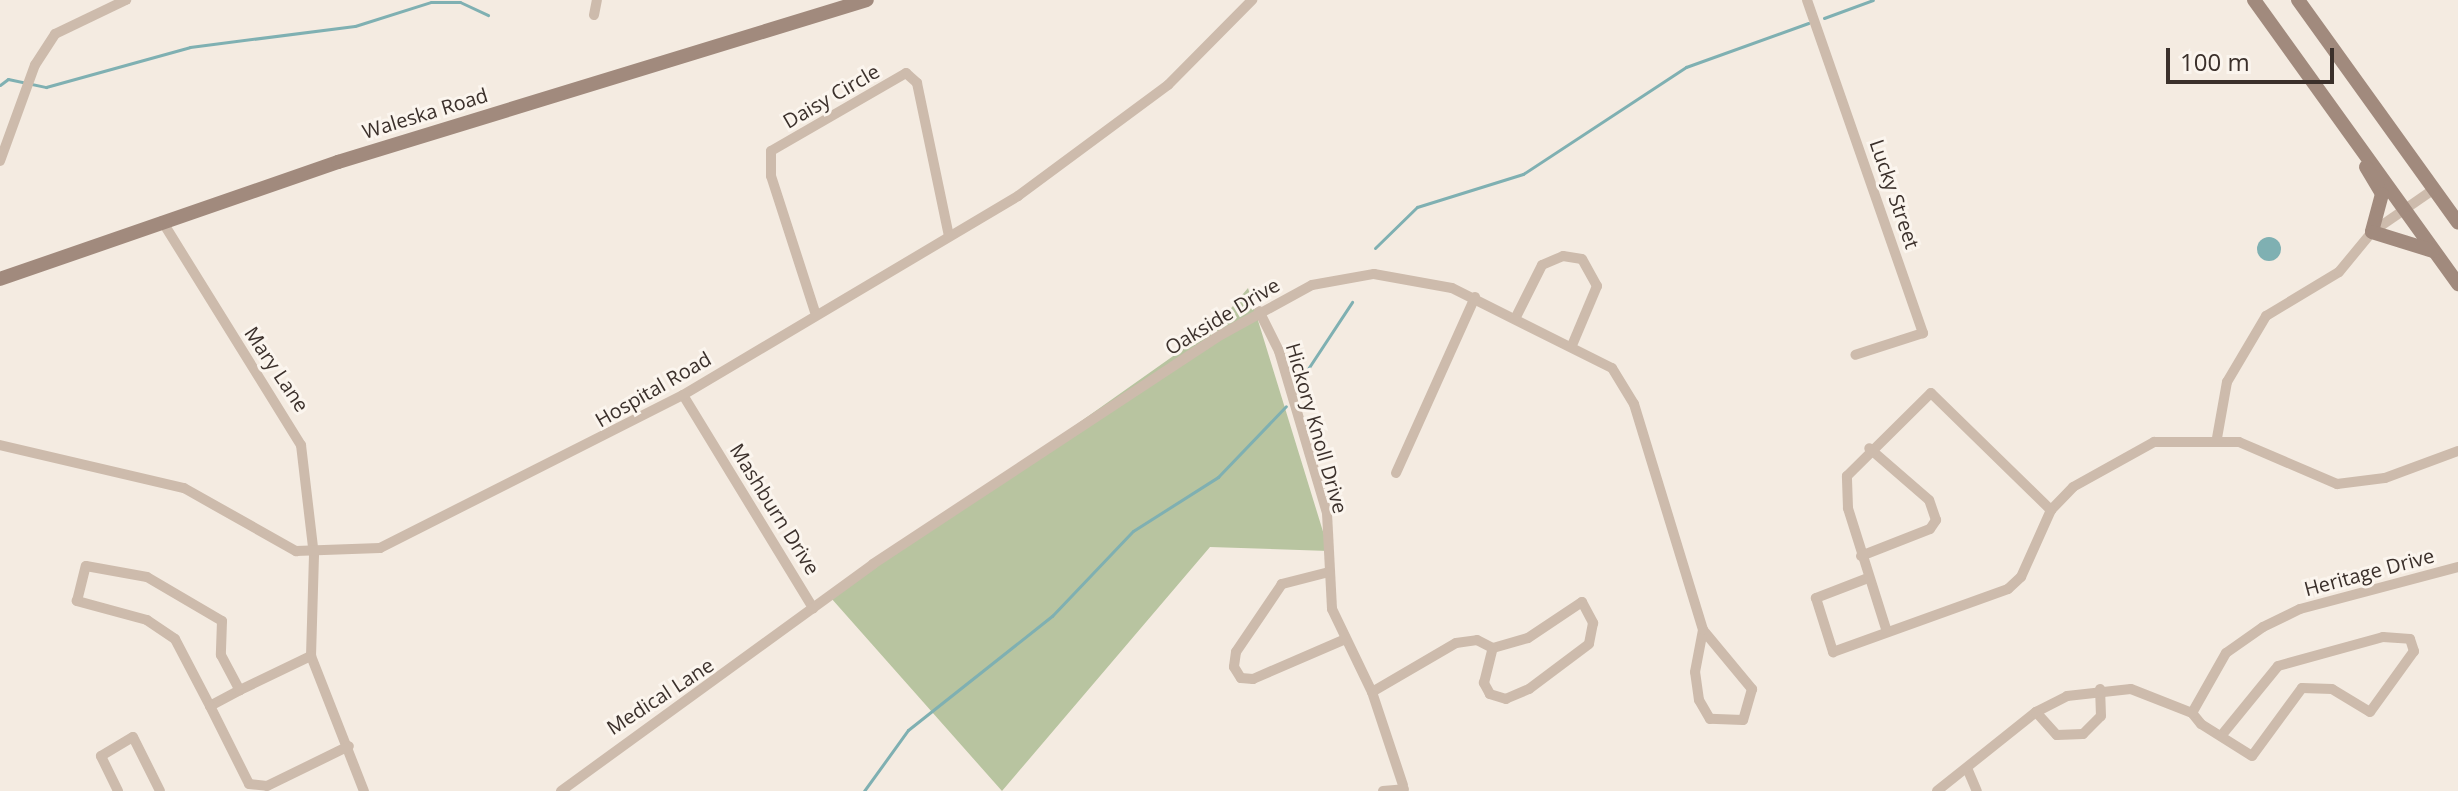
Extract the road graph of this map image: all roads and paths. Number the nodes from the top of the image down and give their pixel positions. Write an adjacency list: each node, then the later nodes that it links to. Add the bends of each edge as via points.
1 (126, 0): 10 (street, via 55,34 35,65)
2 (597, 0): 8 (street)
3 (867, 0): 13 (main road, Waleska Road)
4 (1252, 0): 16 (street, Hospital Road, via 1168,85 1018,196)
5 (1807, 0): 25 (street, Lucky Street, via 1923,333)
6 (2254, 0): 9 (main road)
7 (2298, 0): 11 (main road)
8 (594, 15)
9 (2333, 107): 12 (main road); 15 (main road, via 2382,194)
10 (0, 161)
11 (2434, 189): 12 (street); 14 (main road)
12 (2406, 208): 15 (street); 17 (main road)
13 (162, 221): 18 (main road, Waleska Road); 33 (street, Mary Lane, via 294,426 307,469)
14 (2458, 223)
15 (2372, 232): 17 (main road, via 2402,236); 27 (street, via 2339,272 2266,316 2227,382)
16 (949, 236): 22 (street, Hospital Road); 22 (street, Daisy Circle, via 917,83 906,73 771,151 771,176)
17 (2437, 254): 19 (main road)
18 (0, 279)
19 (2458, 284)
20 (1475, 297): 21 (street, Oakside Drive, via 1432,281 1374,274 1312,285); 23 (street, Oakside Drive); 31 (street)
21 (1259, 311): 36 (street, Hickory Knoll Drive, via 1279,351 1327,513); 38 (street, Oakside Drive)
22 (815, 312): 26 (street, Hospital Road)
23 (1517, 315): 24 (street, Oakside Drive); 24 (street, via 1542,265 1563,256 1582,259 1597,286)
24 (1573, 343): 39 (street, Oakside Drive, via 1612,368 1634,404)
25 (1855, 355)
26 (683, 395): 33 (street, Hospital Road, via 380,548); 38 (street, Mashburn Drive)
27 (2217, 438): 30 (street, via 2337,484 2385,478); 32 (street, via 2154,442 2126,453)
28 (0, 445): 33 (street, Hospital Road, via 184,488 262,535)
29 (1869, 448): 32 (street, via 1931,393); 34 (street, via 1847,476); 34 (street, via 1929,500 1936,520)
30 (2458, 451)
31 (1396, 473)
32 (2051, 510): 40 (street, via 2016,583)
33 (314, 555): 44 (street, Mary Lane)
34 (1861, 556): 37 (street)
35 (2458, 567): 50 (street, Heritage Drive, via 2300,609 2263,627 2226,653)
36 (1329, 572): 42 (street, Hickory Knoll Drive); 42 (street, via 1282,584 1236,652 1234,667 1241,678 1253,679)
37 (1868, 578): 40 (street); 40 (street, via 1822,593 1814,606 1833,652)
38 (813, 608): 41 (street, Mashburn Drive)
39 (1703, 630): 39 (street, Oakside Drive, via 1695,672 1699,700 1710,719 1743,720 1752,689)
40 (1887, 632)
41 (781, 634): 59 (street, Medical Lane)
42 (1343, 640): 47 (street, Hickory Knoll Drive)
43 (1493, 648): 43 (street, via 1484,683 1506,699 1589,644 1593,623 1582,602 1528,638); 47 (street, via 1477,640 1456,643)
44 (311, 656): 46 (street); 52 (street)
45 (2100, 689): 49 (street); 49 (street, via 2101,716 2083,734 2057,735); 50 (street, via 2145,692)
46 (240, 690): 48 (street); 48 (street, via 221,655 222,621 147,577 86,566 77,601 147,620 175,639)
47 (1372, 692): 55 (street, Hickory Knoll Drive)
48 (210, 706): 54 (street, via 249,784)
49 (2036, 712): 53 (street)
50 (2192, 713): 51 (street)
51 (2221, 736): 51 (street, via 2252,756 2302,688 2332,689 2370,712 2414,651 2410,639 2383,637 2278,666)
52 (349, 746): 54 (street); 58 (street)
53 (1967, 768): 61 (street); 62 (street)
54 (278, 786)
55 (1404, 788): 60 (street)
56 (118, 791): 57 (street, via 101,756 133,737)
57 (160, 791)
58 (364, 791)
59 (561, 791)
60 (1383, 791)
61 (1937, 791)
62 (1977, 791)

